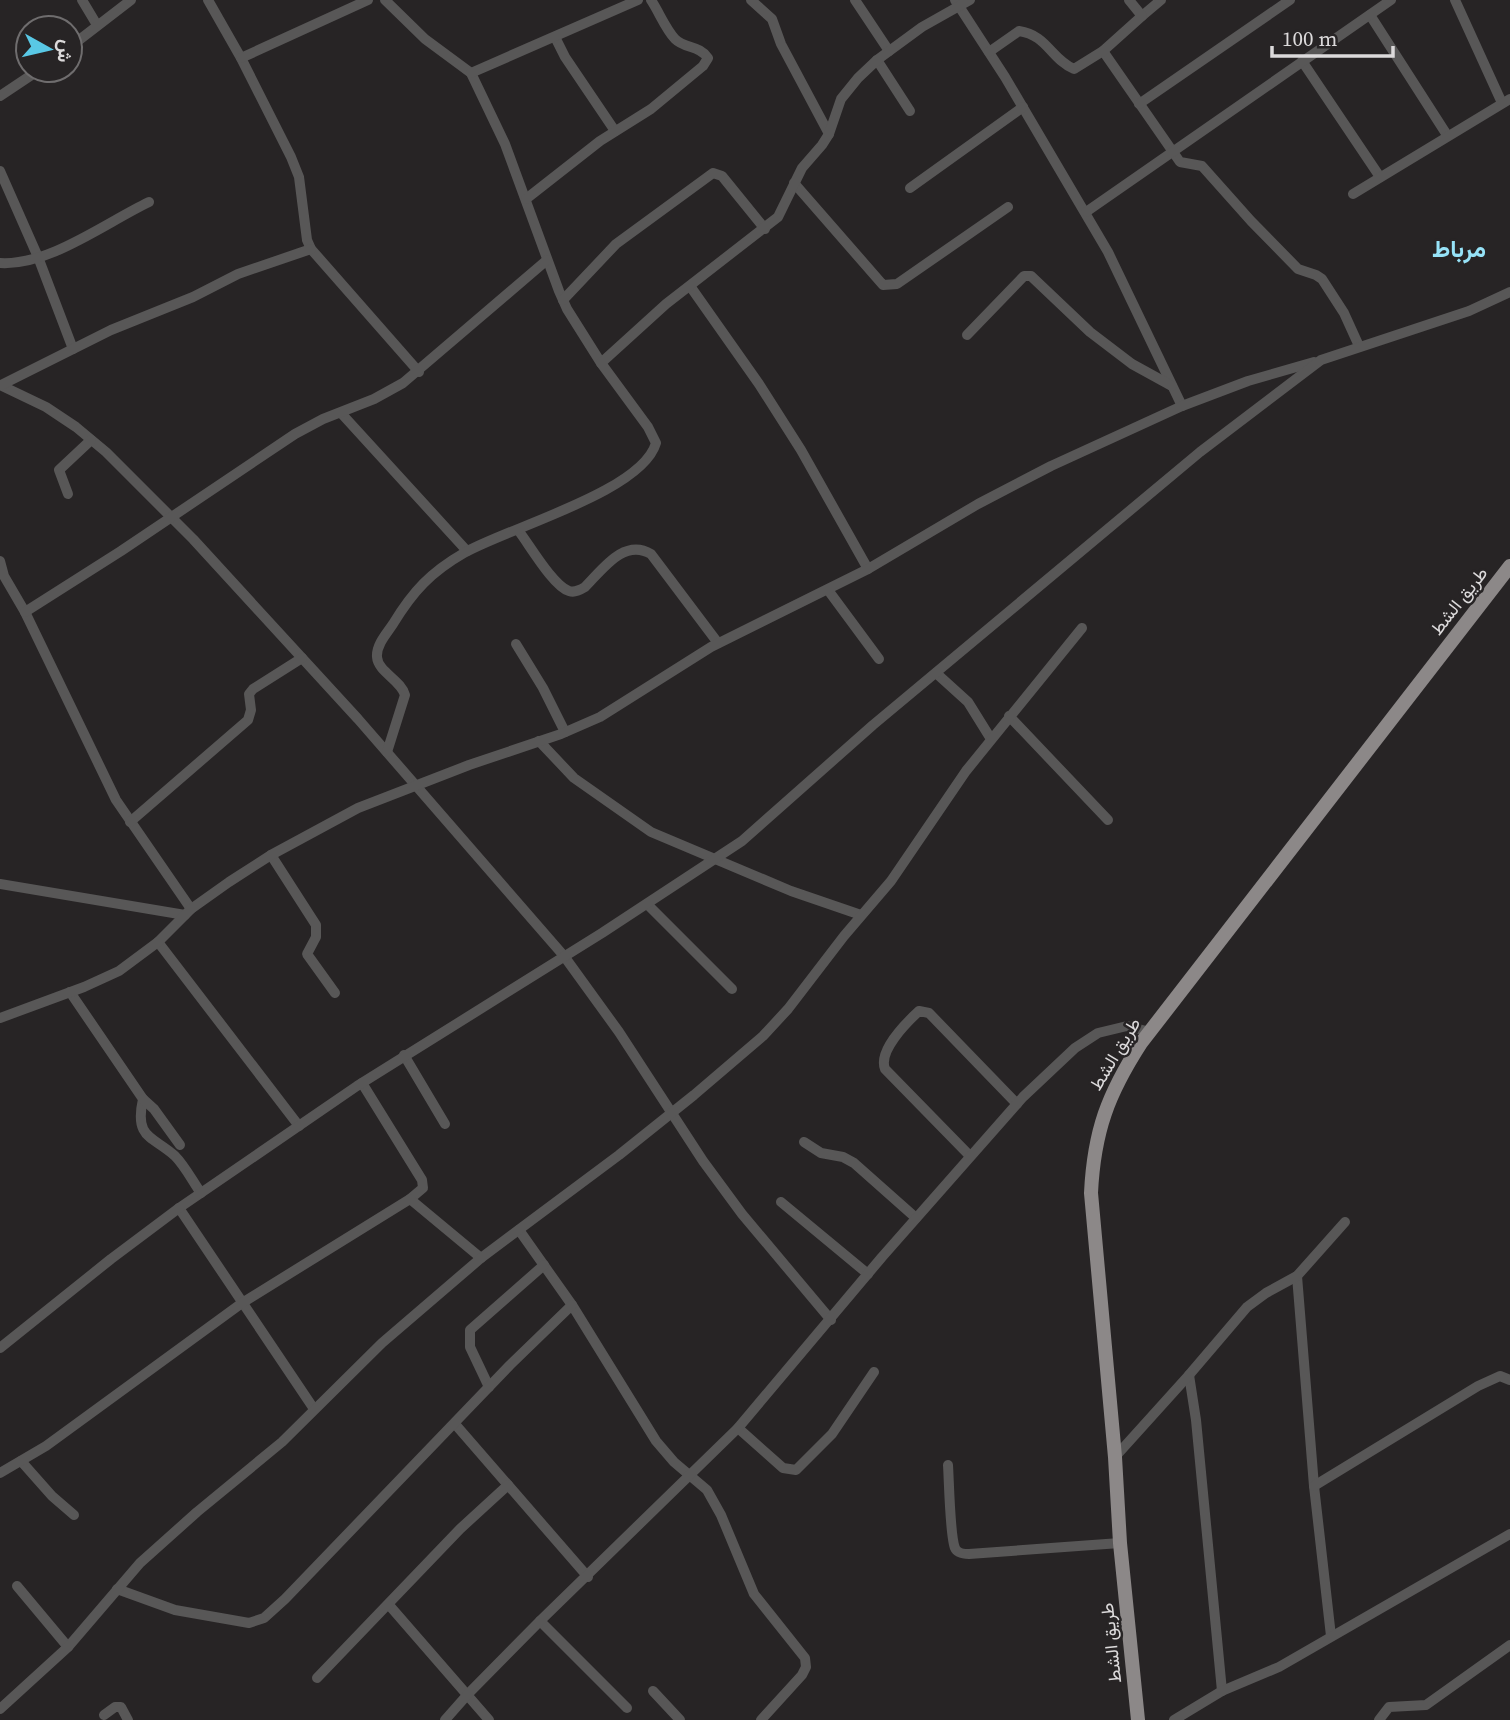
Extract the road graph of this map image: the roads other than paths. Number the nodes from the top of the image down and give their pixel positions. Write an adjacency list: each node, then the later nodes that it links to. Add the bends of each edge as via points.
1 (82, 0): 19 (street)
2 (131, 0): 19 (street)
3 (208, 0): 25 (street)
4 (368, 0): 25 (street)
5 (385, 0): 28 (street, via 425,39)
6 (651, 0): 35 (street, via 675,39 708,58 651,109)
7 (855, 0): 22 (street)
8 (970, 0): 16 (street)
9 (1129, 0): 18 (street)
10 (1161, 0): 18 (street)
11 (1290, 0): 32 (street)
12 (1391, 0): 17 (street)
13 (1455, 0): 31 (street)
14 (632, 1): 21 (street)
15 (753, 1): 36 (street, via 772,19)
16 (957, 3): 22 (street); 24 (street)
17 (1370, 15): 27 (street); 37 (street)
18 (1142, 16): 23 (street)
19 (97, 25): 20 (street)
20 (84, 36)
21 (555, 37): 28 (street); 35 (street)
22 (889, 51): 26 (street)
23 (1103, 51): 24 (street, via 1074,69 1032,33 1019,31); 32 (street)
24 (989, 52): 33 (street)
25 (241, 58): 49 (street, via 299,177)
26 (877, 60): 34 (street); 36 (street, via 841,99)
27 (1302, 61): 38 (street); 40 (street)
28 (471, 73): 44 (street)
29 (18, 84): 30 (street)
30 (0, 96)
31 (1506, 101): 37 (street)
32 (1139, 104): 38 (street)
33 (1023, 107): 42 (street); 47 (street)
34 (910, 111)
35 (615, 131): 44 (street)
36 (829, 134): 41 (street)
37 (1447, 135): 40 (street)
38 (1171, 151): 47 (street); 57 (street, via 1180,162 1207,170 1298,269 1322,279)
39 (0, 171): 50 (street)
40 (1380, 177): 43 (street)
41 (794, 183): 46 (street, via 883,285 890,286); 48 (street, via 778,218)
42 (911, 188)
43 (1353, 194)
44 (526, 199): 51 (street)
45 (149, 202): 50 (street)
46 (1009, 207)
47 (1086, 212): 63 (street)
48 (765, 229): 53 (street); 55 (street, via 722,176 713,173 616,244)
49 (311, 249): 58 (street, via 238,274); 61 (street)
50 (37, 257): 52 (street); 58 (street)
51 (547, 260): 55 (street); 61 (street)
52 (0, 263)
53 (690, 286): 60 (street); 73 (street, via 801,450)
54 (1510, 292): 57 (street, via 1469,311)
55 (563, 300): 60 (street)
56 (967, 335): 63 (street, via 1024,276 1031,276 1090,332 1132,364)
57 (1359, 346): 59 (street)
58 (73, 349): 62 (street)
59 (1321, 360): 64 (street, via 1248,380); 81 (street, via 1200,452)
60 (601, 363): 69 (street, via 648,427 656,443 653,454 619,481)
61 (419, 372): 65 (street)
62 (0, 385): 66 (street, via 46,407)
63 (1172, 386): 64 (street)
64 (1182, 406): 73 (street, via 978,504)
65 (341, 413): 68 (street, via 295,433); 70 (street)
66 (91, 440): 67 (street, via 59,470); 68 (street)
67 (68, 494)
68 (172, 517): 75 (street); 79 (street)
69 (518, 530): 70 (street); 77 (street, via 569,592 585,587 621,553 643,549)
70 (467, 551): 86 (street, via 412,593 379,646 379,662 405,695)
71 (0, 561): 75 (street)
72 (1510, 566): 102 (main road, طريق الشط)
73 (868, 569): 74 (street)
74 (828, 590): 77 (street); 80 (street)
75 (25, 612): 89 (street)
76 (1082, 628): 82 (street)
77 (718, 643): 83 (street, via 600,717)
78 (516, 644): 83 (street)
79 (302, 658): 86 (street); 89 (street, via 253,689 248,720)
80 (879, 659)
81 (936, 673): 84 (street, via 968,702); 91 (street, via 766,822)
82 (1009, 716): 84 (street); 88 (street)
83 (565, 732): 85 (street)
84 (991, 739): 95 (street, via 891,881)
85 (539, 741): 87 (street); 91 (street, via 575,778 642,827)
86 (387, 752): 87 (street)
87 (415, 785): 90 (street, via 358,808); 97 (street)
88 (1108, 820)
89 (130, 822): 94 (street)
90 (271, 855): 94 (street); 100 (street, via 316,925 316,937 307,954)
91 (718, 858): 93 (street); 95 (street)
92 (0, 884): 94 (street)
93 (647, 904): 97 (street); 98 (street)
94 (188, 912): 96 (street)
95 (861, 915): 107 (street, via 763,1035)
96 (158, 942): 99 (street, via 119,971); 109 (street)
97 (564, 956): 103 (street); 107 (street)
98 (732, 989)
99 (70, 992): 101 (street); 105 (street)
100 (335, 993)
101 (0, 1018)
102 (1150, 1032): 106 (street, via 1127,1026 1098,1033 1075,1048); 135 (main road, طريق الشط, via 1109,1098 1092,1173)
103 (404, 1055): 104 (street); 108 (street)
104 (362, 1083): 109 (street); 114 (street, via 422,1180 422,1188)
105 (143, 1099): 111 (street); 113 (street, via 140,1116 145,1133 175,1157)
106 (1017, 1104): 112 (street); 112 (street, via 936,1020 918,1012 885,1050 883,1063 892,1079)
107 (671, 1112): 119 (street); 126 (street, via 742,1214)
108 (445, 1125)
109 (299, 1126): 113 (street)
110 (804, 1142): 117 (street, via 821,1153 854,1163)
111 (180, 1145)
112 (970, 1156): 117 (street)
113 (201, 1193): 116 (street)
114 (410, 1199): 120 (street); 124 (street)
115 (781, 1202): 122 (street)
116 (179, 1208): 124 (street); 127 (street)
117 (916, 1218): 122 (street)
118 (1345, 1222): 123 (street)
119 (519, 1230): 120 (street); 121 (street)
120 (481, 1258): 132 (street)
121 (544, 1265): 125 (street); 131 (street, via 470,1330 470,1347)
122 (869, 1274): 126 (street)
123 (1297, 1276): 129 (street, via 1247,1307); 141 (street)
124 (242, 1304): 132 (street); 136 (street)
125 (572, 1305): 131 (street); 139 (street, via 656,1441)
126 (831, 1320): 134 (street)
127 (0, 1348)
128 (874, 1372): 134 (street, via 832,1434 796,1469 782,1468)
129 (1189, 1375): 135 (street); 154 (street)
130 (1510, 1380): 141 (street, via 1502,1376 1478,1386)
131 (489, 1387): 133 (street)
132 (314, 1409): 147 (street, via 282,1442 168,1537)
133 (455, 1424): 140 (street); 147 (street, via 260,1621 175,1611)
134 (738, 1428): 139 (street)
135 (1115, 1457): 144 (main road, طريق الشط)
136 (20, 1461): 138 (street); 142 (street)
137 (948, 1465): 144 (street, via 958,1552)
138 (0, 1473)
139 (691, 1476): 145 (street); 164 (street, via 716,1503 754,1594 806,1662 802,1675)
140 (508, 1485): 145 (street); 148 (street)
141 (1314, 1486): 150 (street)
142 (74, 1516)
143 (1510, 1534): 150 (street)
144 (1120, 1543): 165 (main road, طريق الشط)
145 (588, 1577): 149 (street)
146 (17, 1586): 152 (street)
147 (117, 1589): 152 (street)
148 (389, 1605): 153 (street); 156 (street)
149 (540, 1621): 156 (street); 157 (street)
150 (1331, 1636): 154 (street, via 1279,1667)
151 (1510, 1645): 167 (street, via 1426,1705 1389,1707)
152 (68, 1647): 158 (street)
153 (317, 1678)
154 (1222, 1690): 166 (street)
155 (653, 1691): 163 (street)
156 (468, 1694): 161 (street); 162 (street)
157 (627, 1708)
158 (0, 1709)
159 (104, 1714): 160 (street, via 121,1707)
160 (128, 1720)
161 (445, 1720)
162 (489, 1720)
163 (680, 1720)
164 (761, 1720)
165 (1138, 1720)
166 (1174, 1720)
167 (1379, 1720)

